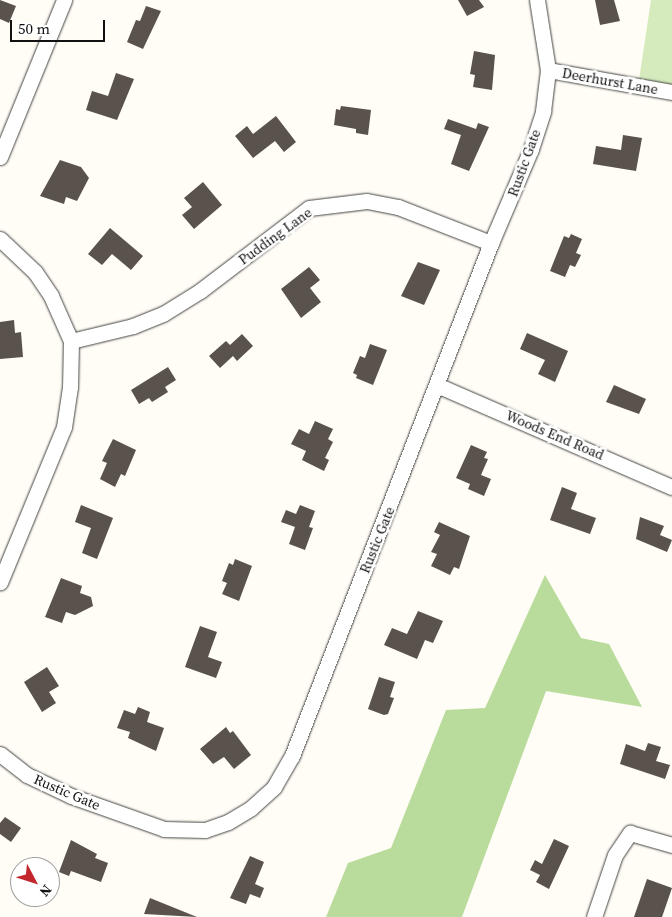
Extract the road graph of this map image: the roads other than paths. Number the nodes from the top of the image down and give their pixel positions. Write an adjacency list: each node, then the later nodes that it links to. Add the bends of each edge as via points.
1 (64, 0): 5 (street)
2 (537, 0): 3 (street, Rustic Gate)
3 (548, 70): 4 (street, Deerhurst Lane); 7 (street, Rustic Gate, via 543,111 531,148)
4 (672, 92)
5 (0, 157)
6 (0, 239): 8 (street, via 36,272 51,296)
7 (491, 243): 8 (street, Pudding Lane, via 398,207 367,202 308,208 200,291 163,314 132,326); 9 (street, Rustic Gate)
8 (71, 341): 11 (street, via 70,387 64,427)
9 (437, 385): 10 (street, Woods End Road); 12 (street, Rustic Gate, via 292,756 274,787 251,808 228,822 205,830 164,829 71,796 27,775)
10 (672, 486)
11 (0, 582)
12 (0, 754)
13 (672, 845): 14 (street, via 630,833 615,855)
14 (594, 917)

